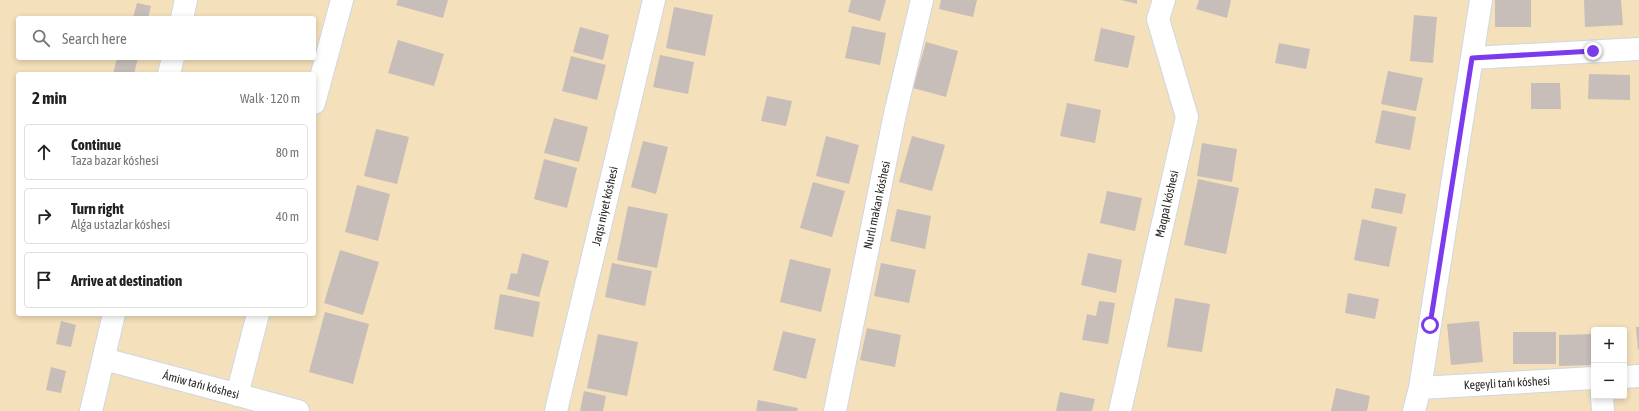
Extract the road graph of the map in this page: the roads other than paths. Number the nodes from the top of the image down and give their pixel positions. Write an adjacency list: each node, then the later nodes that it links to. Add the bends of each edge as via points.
1 (186, 0): 7 (street)
2 (342, 0): 12 (street)
3 (654, 0): 24 (street, Jaqsı niyet kóshesi)
4 (922, 0): 25 (street, Nurlı makan kóshesi, via 895,114)
5 (1164, 0): 26 (street, Maqpal kóshesi, via 1158,19 1187,118)
6 (1481, 0): 9 (street)
7 (182, 16)
8 (1639, 49): 9 (street)
9 (1472, 58): 19 (street)
10 (172, 60): 11 (street)
11 (170, 72)
12 (316, 96)
13 (114, 316): 15 (street)
14 (257, 316): 20 (street)
15 (104, 359): 20 (street, Ámiw tańı kóshesi); 22 (street)
16 (1639, 376): 17 (street)
17 (1627, 377)
18 (1591, 378): 19 (street, Kegeyli tańı kóshesi)
19 (1420, 388): 27 (street)
20 (236, 395): 23 (street, Ámiw tańı kóshesi)
21 (1602, 399): 28 (street)
22 (91, 411)
23 (298, 411)
24 (556, 411)
25 (835, 411)
26 (1120, 411)
27 (1414, 411)
28 (1604, 411)

